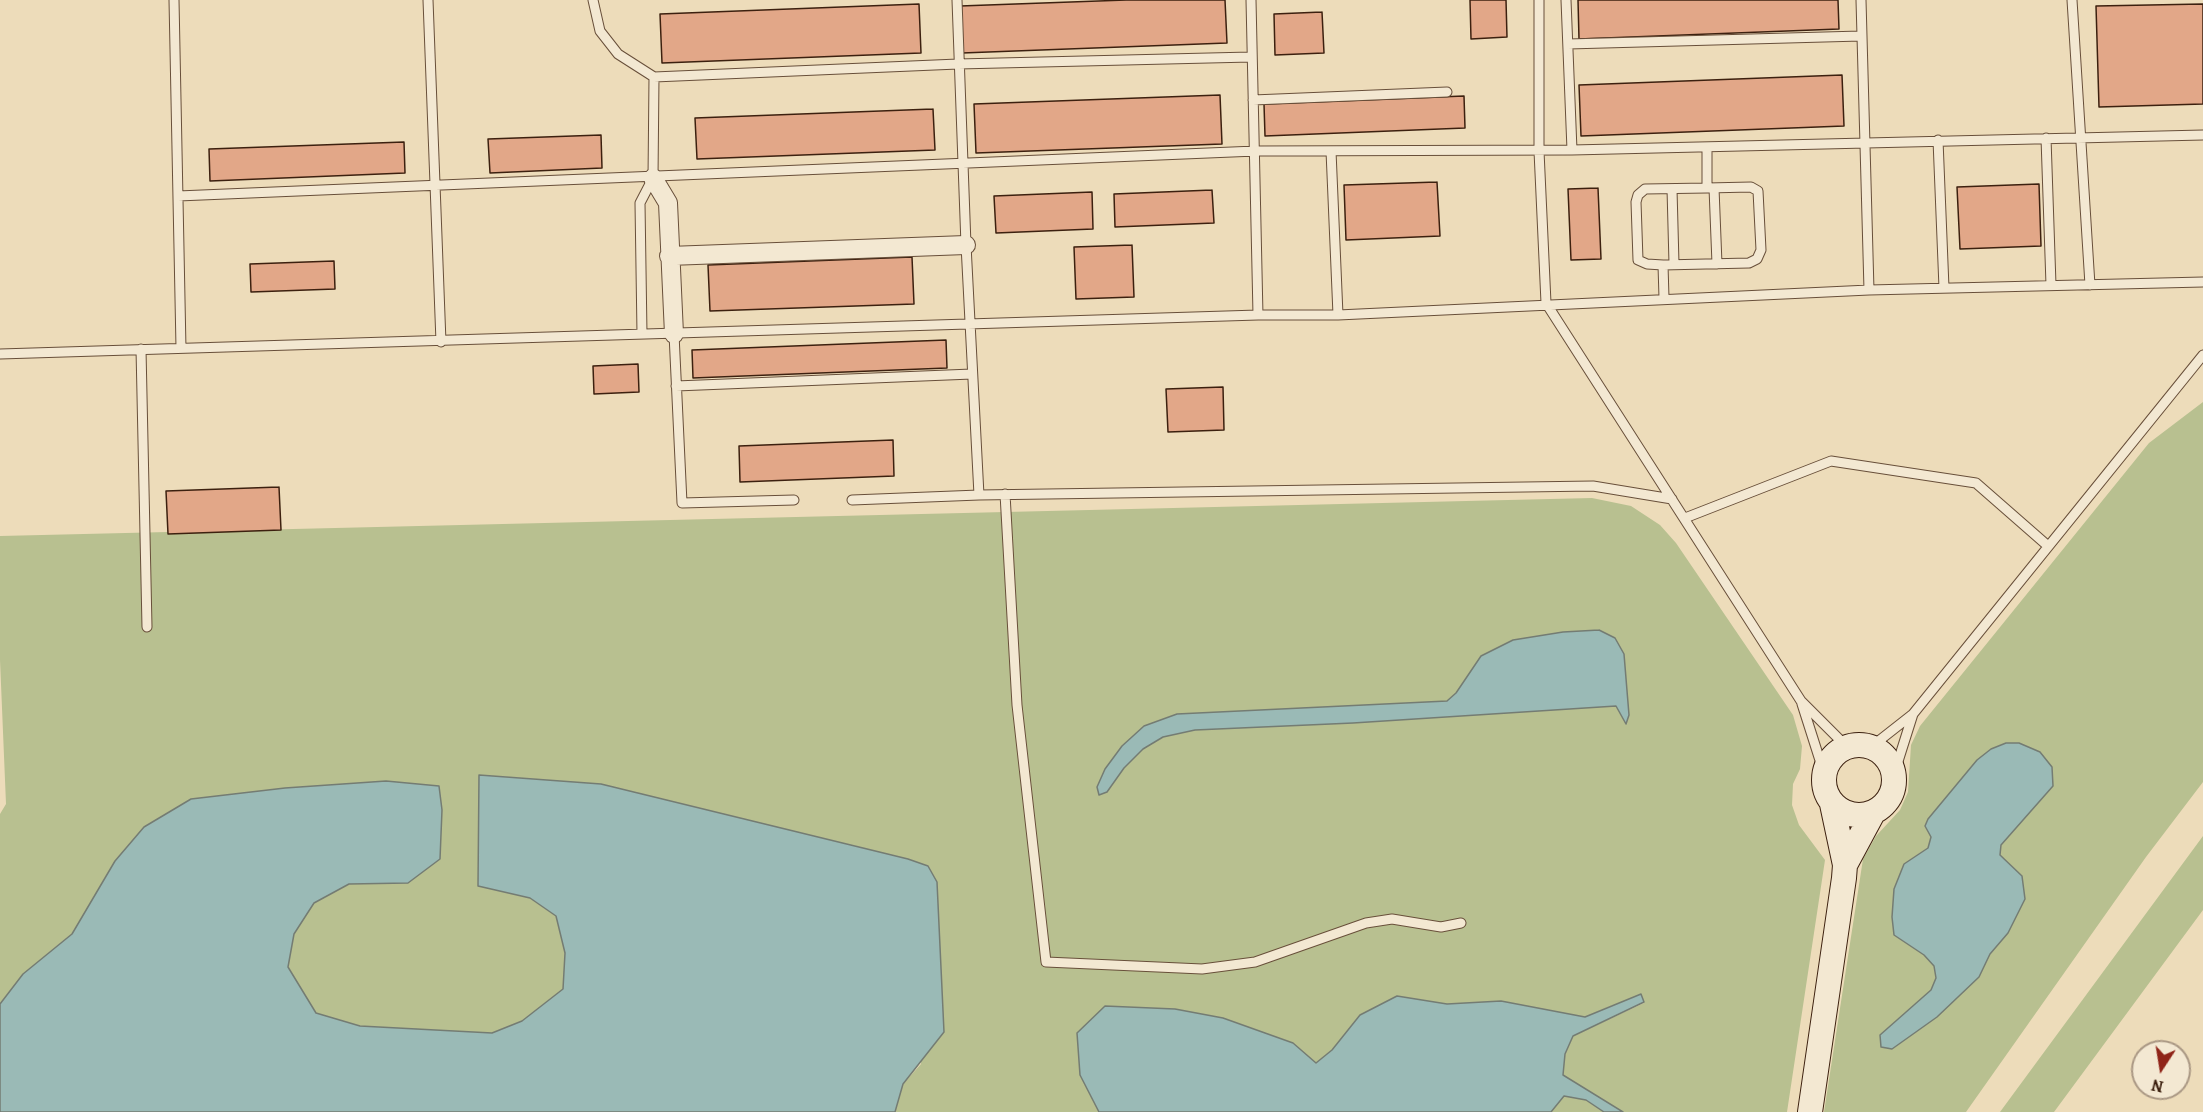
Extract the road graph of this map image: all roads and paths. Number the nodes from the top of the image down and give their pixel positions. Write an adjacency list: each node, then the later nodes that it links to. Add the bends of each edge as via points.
1 (174, 0): 32 (lane)
2 (428, 0): 29 (lane)
3 (593, 0): 14 (lane, via 600,31 618,54)
4 (957, 0): 13 (lane)
5 (1251, 0): 12 (lane)
6 (1539, 0): 25 (lane)
7 (1566, 0): 11 (lane)
8 (1861, 0): 10 (lane)
9 (2072, 0): 18 (lane)
10 (1861, 36): 11 (lane); 21 (lane)
11 (1568, 44): 23 (lane)
12 (1251, 57): 13 (lane); 16 (lane)
13 (958, 64): 14 (lane); 27 (lane)
14 (654, 77): 28 (lane)
15 (1446, 92): 16 (lane)
16 (1253, 100): 26 (lane)
17 (2203, 135): 18 (lane)
18 (2082, 137): 19 (lane); 39 (lane)
19 (2046, 138): 20 (lane); 38 (lane)
20 (1938, 140): 21 (lane); 40 (lane)
21 (1863, 141): 22 (lane); 41 (lane)
22 (1707, 147): 23 (lane); 30 (lane)
23 (1572, 150): 25 (lane)
24 (1331, 151): 25 (lane); 26 (lane); 45 (lane)
25 (1539, 151): 43 (lane)
26 (1256, 152): 27 (lane); 44 (lane)
27 (963, 164): 28 (lane); 33 (lane)
28 (653, 178): 29 (lane); 34 (street, via 668,203); 47 (lane, via 640,203)
29 (436, 186): 32 (lane); 49 (lane)
30 (1710, 188): 31 (lane); 35 (lane); 35 (lane, via 1750,187 1760,196 1761,250 1757,259)
31 (1672, 189): 36 (lane); 36 (lane, via 1645,189 1636,202 1638,260)
32 (177, 196): 50 (lane)
33 (966, 245): 34 (street); 46 (lane)
34 (669, 256): 48 (street)
35 (1717, 264): 36 (lane)
36 (1669, 265): 42 (lane)
37 (2203, 282): 39 (lane)
38 (2051, 285): 39 (lane); 40 (lane)
39 (2090, 285)
40 (1944, 288): 41 (lane)
41 (1869, 290): 42 (lane)
42 (1664, 298): 43 (lane)
43 (1546, 303): 45 (lane); 58 (lane)
44 (1258, 315): 45 (lane); 46 (lane)
45 (1338, 315)
46 (970, 324): 48 (lane); 54 (lane)
47 (642, 334): 48 (lane); 49 (lane)
48 (674, 334): 55 (lane)
49 (441, 342): 50 (lane)
50 (181, 348): 51 (lane)
51 (141, 349): 52 (lane); 63 (lane)
52 (0, 354)
53 (2203, 355): 62 (lane)
54 (972, 374): 55 (lane); 57 (lane)
55 (676, 386): 59 (lane, via 682,503)
56 (1005, 494): 57 (lane); 58 (lane, via 1593,486); 73 (lane, via 1017,705 1046,962 1202,969 1255,963 1366,923 1392,919 1441,927)
57 (979, 495): 60 (lane)
58 (1672, 499): 61 (lane)
59 (794, 500)
60 (852, 500)
61 (1685, 518): 62 (lane, via 1831,461 1976,483); 64 (lane)
62 (2048, 546): 65 (lane)
63 (147, 627)
64 (1801, 701): 66 (lane); 68 (lane)
65 (1913, 714): 67 (lane); 69 (lane)
66 (1847, 747): 67 (street); 68 (street, via 1836,753)
67 (1871, 747): 69 (street, via 1890,762)
68 (1824, 773): 70 (street, via 1826,794)
69 (1894, 774): 71 (street, via 1890,798)
70 (1832, 804): 71 (street, via 1851,815); 72 (street)
71 (1873, 813): 72 (street)
72 (1845, 865): 74 (street)
73 (1461, 923)
74 (1810, 1112)

